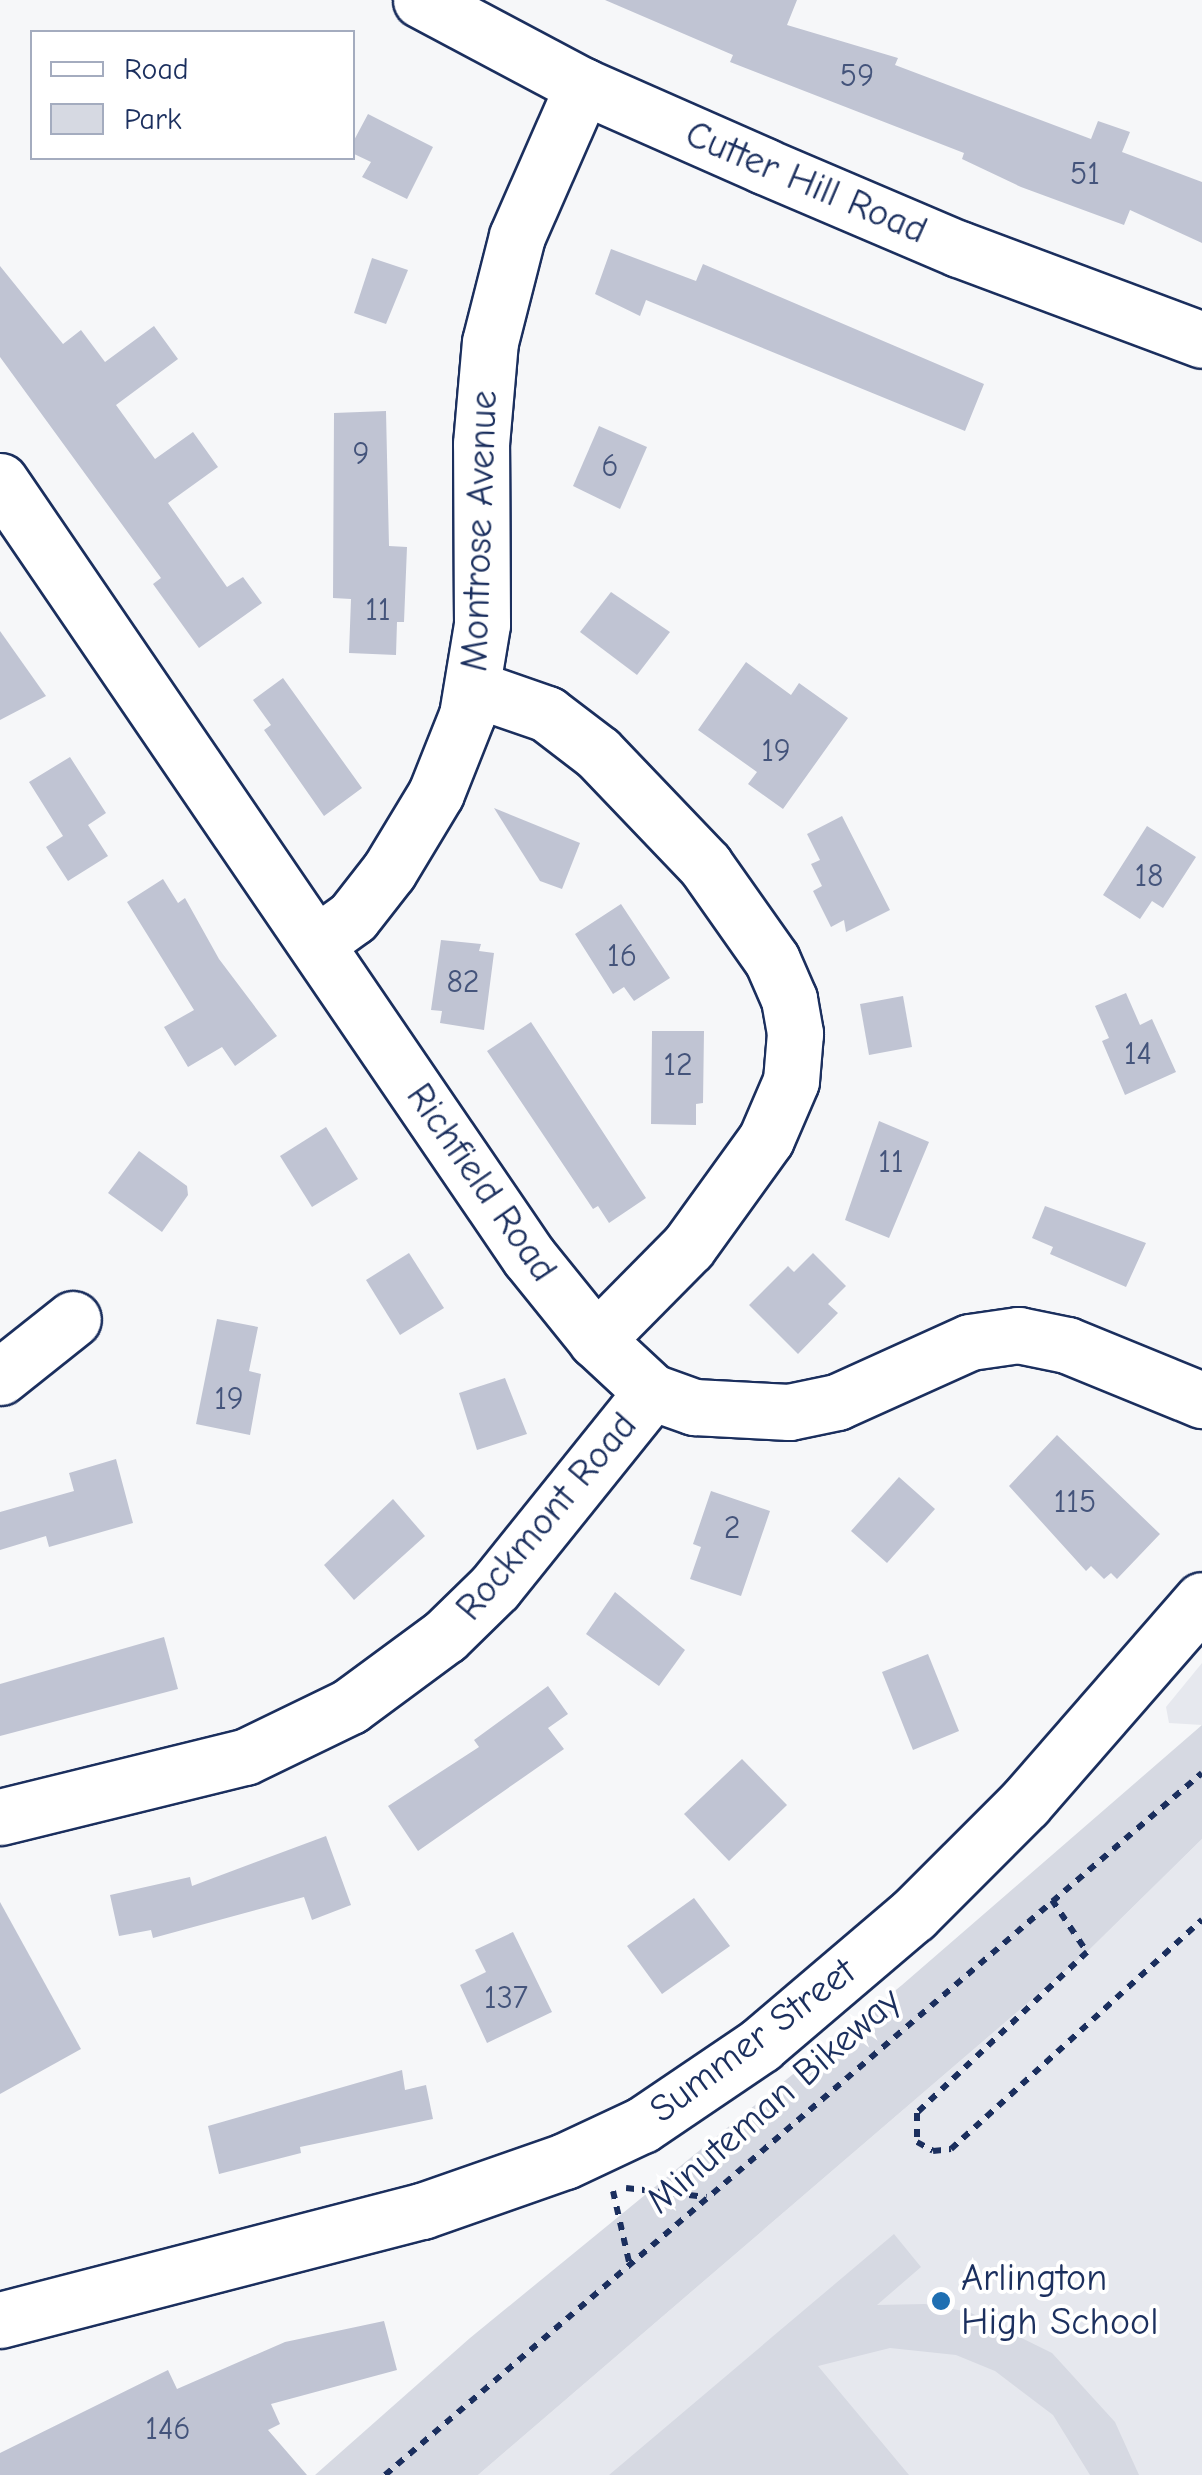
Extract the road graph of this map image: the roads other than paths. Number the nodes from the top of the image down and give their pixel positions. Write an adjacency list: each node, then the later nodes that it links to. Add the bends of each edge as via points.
1 (421, 0): 2 (street, Cutter Hill Road)
2 (583, 86): 3 (street, Cutter Hill Road, via 959,249); 5 (street, Montrose Avenue, via 517,236 490,342)
3 (1202, 340)
4 (0, 481): 6 (street, Richfield Road)
5 (474, 688): 6 (street, Montrose Avenue, via 422,821 361,909); 8 (street, via 546,714 598,753 673,829 772,960 795,1032 788,1093 748,1168 688,1247)
6 (317, 943): 8 (street, Richfield Road, via 529,1257)
7 (73, 1319): 9 (street)
8 (596, 1340): 10 (street, Richfield Road)
9 (0, 1377)
10 (652, 1392): 11 (street, Richfield Road, via 694,1407 789,1412 837,1402 970,1342 1018,1336 1068,1345); 13 (street, Rockmont Road, via 495,1587 445,1636 350,1706 245,1757)
11 (1202, 1400)
12 (1202, 1600): 14 (street, Summer Street, via 1025,1803 927,1902 760,2045 642,2124 566,2161 422,2211)
13 (0, 1817)
14 (0, 2320)

